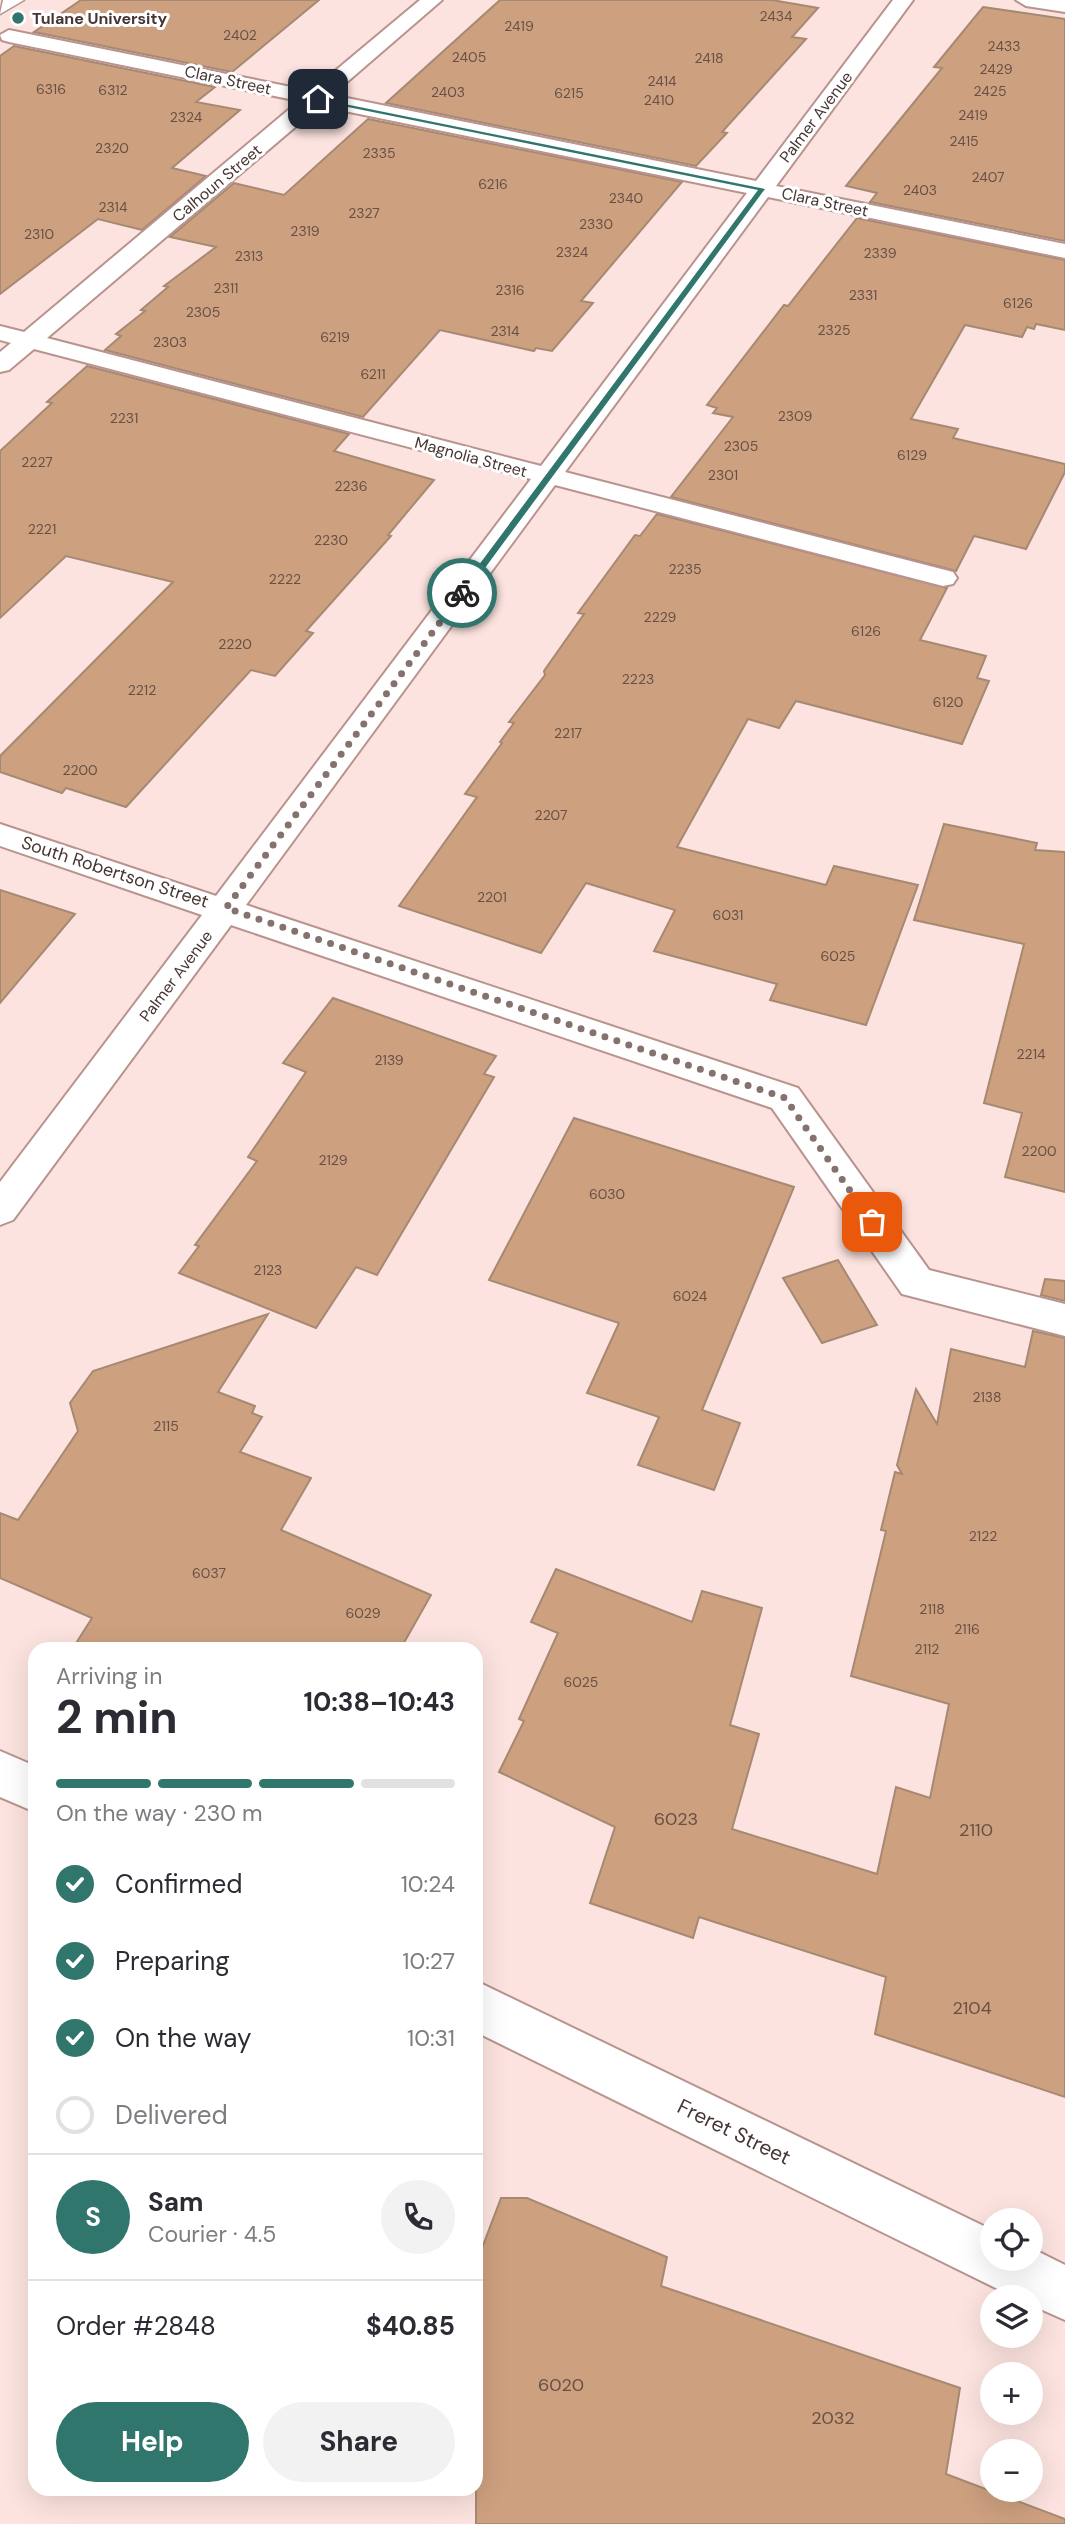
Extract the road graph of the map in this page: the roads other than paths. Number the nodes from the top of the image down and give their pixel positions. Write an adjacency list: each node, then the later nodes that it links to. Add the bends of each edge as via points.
1 (15, 0): 6 (lane)
2 (432, 0): 8 (street, Calhoun Street)
3 (903, 0): 9 (street, Palmer Avenue)
4 (1026, 0): 5 (street)
5 (1065, 6)
6 (0, 9)
7 (4, 34): 8 (street, Clara Street)
8 (318, 99): 9 (street, Clara Street); 12 (street, Calhoun Street)
9 (762, 189): 10 (street, Clara Street); 14 (street, Palmer Avenue)
10 (1065, 251)
11 (0, 333): 12 (street, Magnolia Street)
12 (29, 340): 13 (street, Calhoun Street); 14 (street, Magnolia Street)
13 (0, 365)
14 (549, 477): 15 (street, Magnolia Street); 17 (street, Palmer Avenue)
15 (943, 578)
16 (0, 835): 17 (street, South Robertson Street)
17 (226, 908): 18 (street, Palmer Avenue); 19 (street, South Robertson Street, via 785,1098 916,1283)
18 (0, 1210)
19 (1065, 1320)
20 (0, 1773): 21 (street)
21 (28, 1787)
22 (483, 2009): 23 (street, Freret Street)
23 (980, 2252)
24 (1019, 2271): 25 (street, Freret Street)
25 (1065, 2293)

